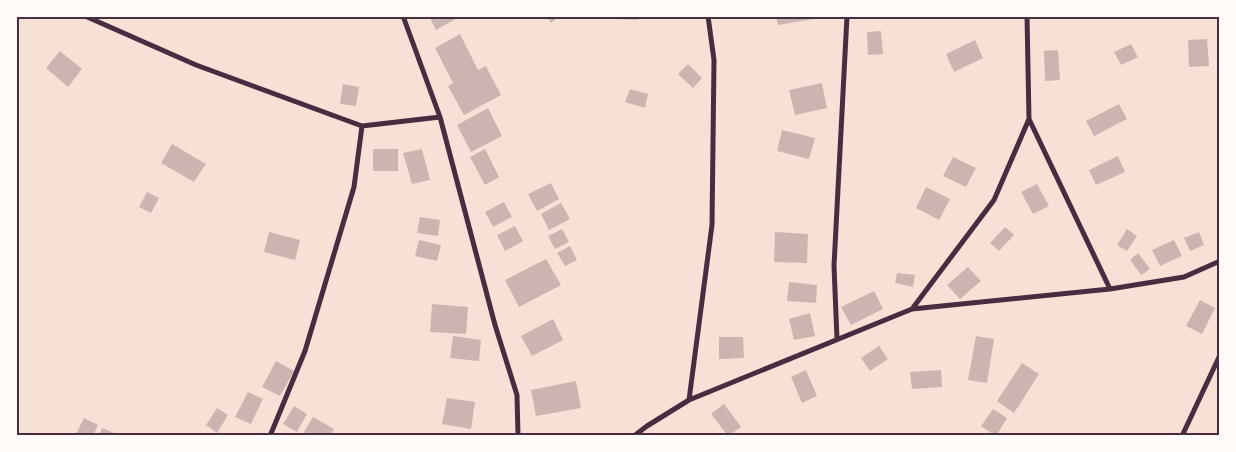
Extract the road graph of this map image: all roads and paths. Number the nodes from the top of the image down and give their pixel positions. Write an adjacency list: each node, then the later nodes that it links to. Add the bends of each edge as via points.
1 (85, 16): 8 (street, via 196,65)
2 (403, 16): 6 (street)
3 (708, 16): 14 (street, via 714,60 712,225)
4 (847, 16): 12 (street, via 834,266)
5 (1027, 16): 7 (street)
6 (440, 117): 8 (street); 16 (street, via 495,325 517,395)
7 (1029, 119): 10 (street); 11 (street, via 994,200)
8 (362, 126): 15 (street, via 354,188 305,351)
9 (1220, 261): 10 (street, via 1184,277)
10 (1110, 289): 11 (street)
11 (912, 309): 12 (street)
12 (837, 339): 14 (street)
13 (1220, 355): 18 (street)
14 (688, 400): 17 (street)
15 (270, 436)
16 (518, 436)
17 (634, 436)
18 (1182, 436)

